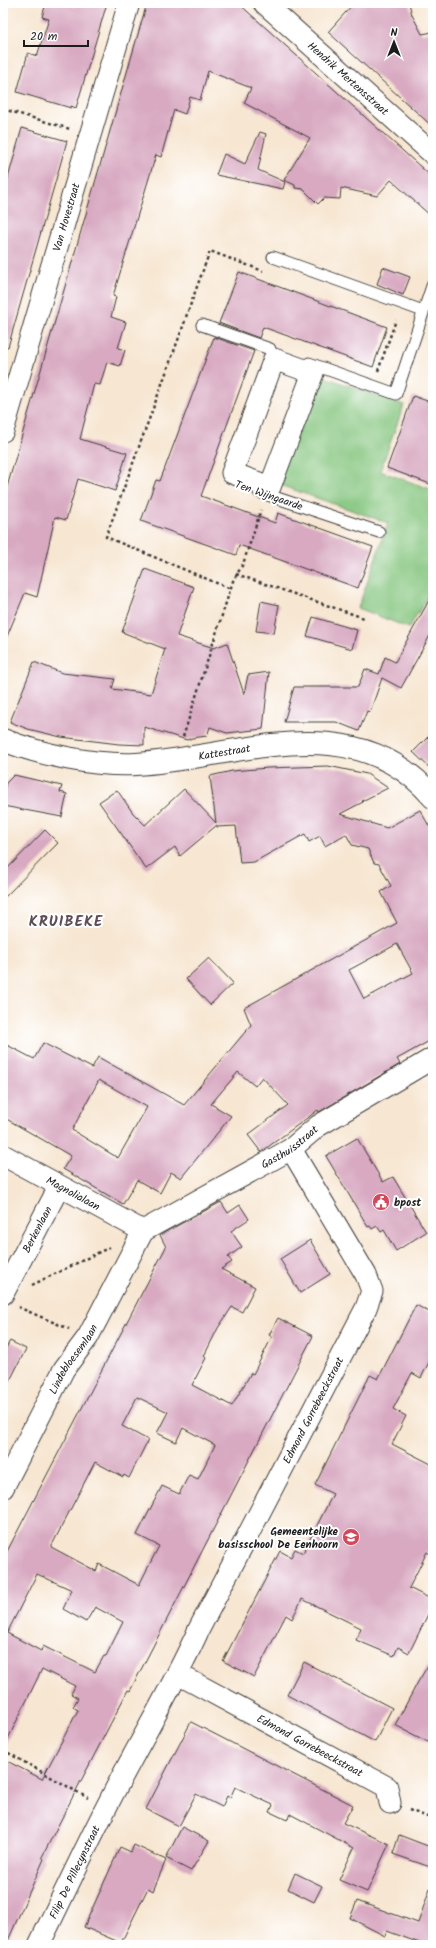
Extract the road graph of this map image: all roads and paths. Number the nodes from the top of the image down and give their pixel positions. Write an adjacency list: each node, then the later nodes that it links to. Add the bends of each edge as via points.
1 (129, 3): 4 (street, Van Hovestraat)
2 (264, 3): 5 (street, Hendrik Mertensstraat)
3 (3, 109): 4 (path)
4 (89, 134): 17 (street, Van Hovestraat)
5 (433, 154)
6 (273, 257): 9 (lane)
7 (269, 273): 11 (path, via 210,251)
8 (433, 283): 9 (lane)
9 (423, 311): 14 (lane)
10 (388, 317): 12 (path)
11 (186, 318): 13 (path); 21 (path, via 106,537)
12 (396, 320): 14 (path); 16 (path)
13 (202, 325): 15 (lane)
14 (417, 328): 16 (lane, via 396,394)
15 (272, 354): 15 (street, via 313,373 270,487 232,473); 16 (lane); 18 (lane, Ten Wijngaarde, via 222,479)
16 (373, 386)
17 (3, 431)
18 (266, 494): 19 (lane, Ten Wijngaarde); 20 (path, via 243,564)
19 (379, 532)
20 (236, 574): 21 (path); 22 (path)
21 (231, 589): 24 (path)
22 (364, 618)
23 (3, 740): 24 (street, Kattestraat, via 74,760 134,764)
24 (176, 760): 25 (street, Kattestraat, via 302,742 350,747 385,759 421,783)
25 (433, 797)
26 (433, 1058): 27 (street, Gasthuisstraat, via 318,1126)
27 (291, 1149): 30 (street, Gasthuisstraat); 35 (street, Edmond Gorrebeeckstraat, via 366,1275 372,1291 366,1308)
28 (3, 1156): 29 (street, Magnolialaan)
29 (59, 1187): 30 (street, Magnolialaan); 32 (street, Berkenlaan)
30 (143, 1231): 31 (path); 33 (street, Lindebloesemlaan)
31 (31, 1285)
32 (8, 1299): 33 (path)
33 (88, 1337): 34 (street, Lindebloesemlaan, via 64,1369)
34 (3, 1488)
35 (178, 1674): 37 (street, Edmond Gorrebeeckstraat, via 387,1787); 38 (street, Edmond Gorrebeeckstraat)
36 (3, 1750): 38 (path)
37 (390, 1803): 39 (path)
38 (108, 1804): 40 (street, Filip De Pillecynstraat)
39 (433, 1819)
40 (39, 1945)

